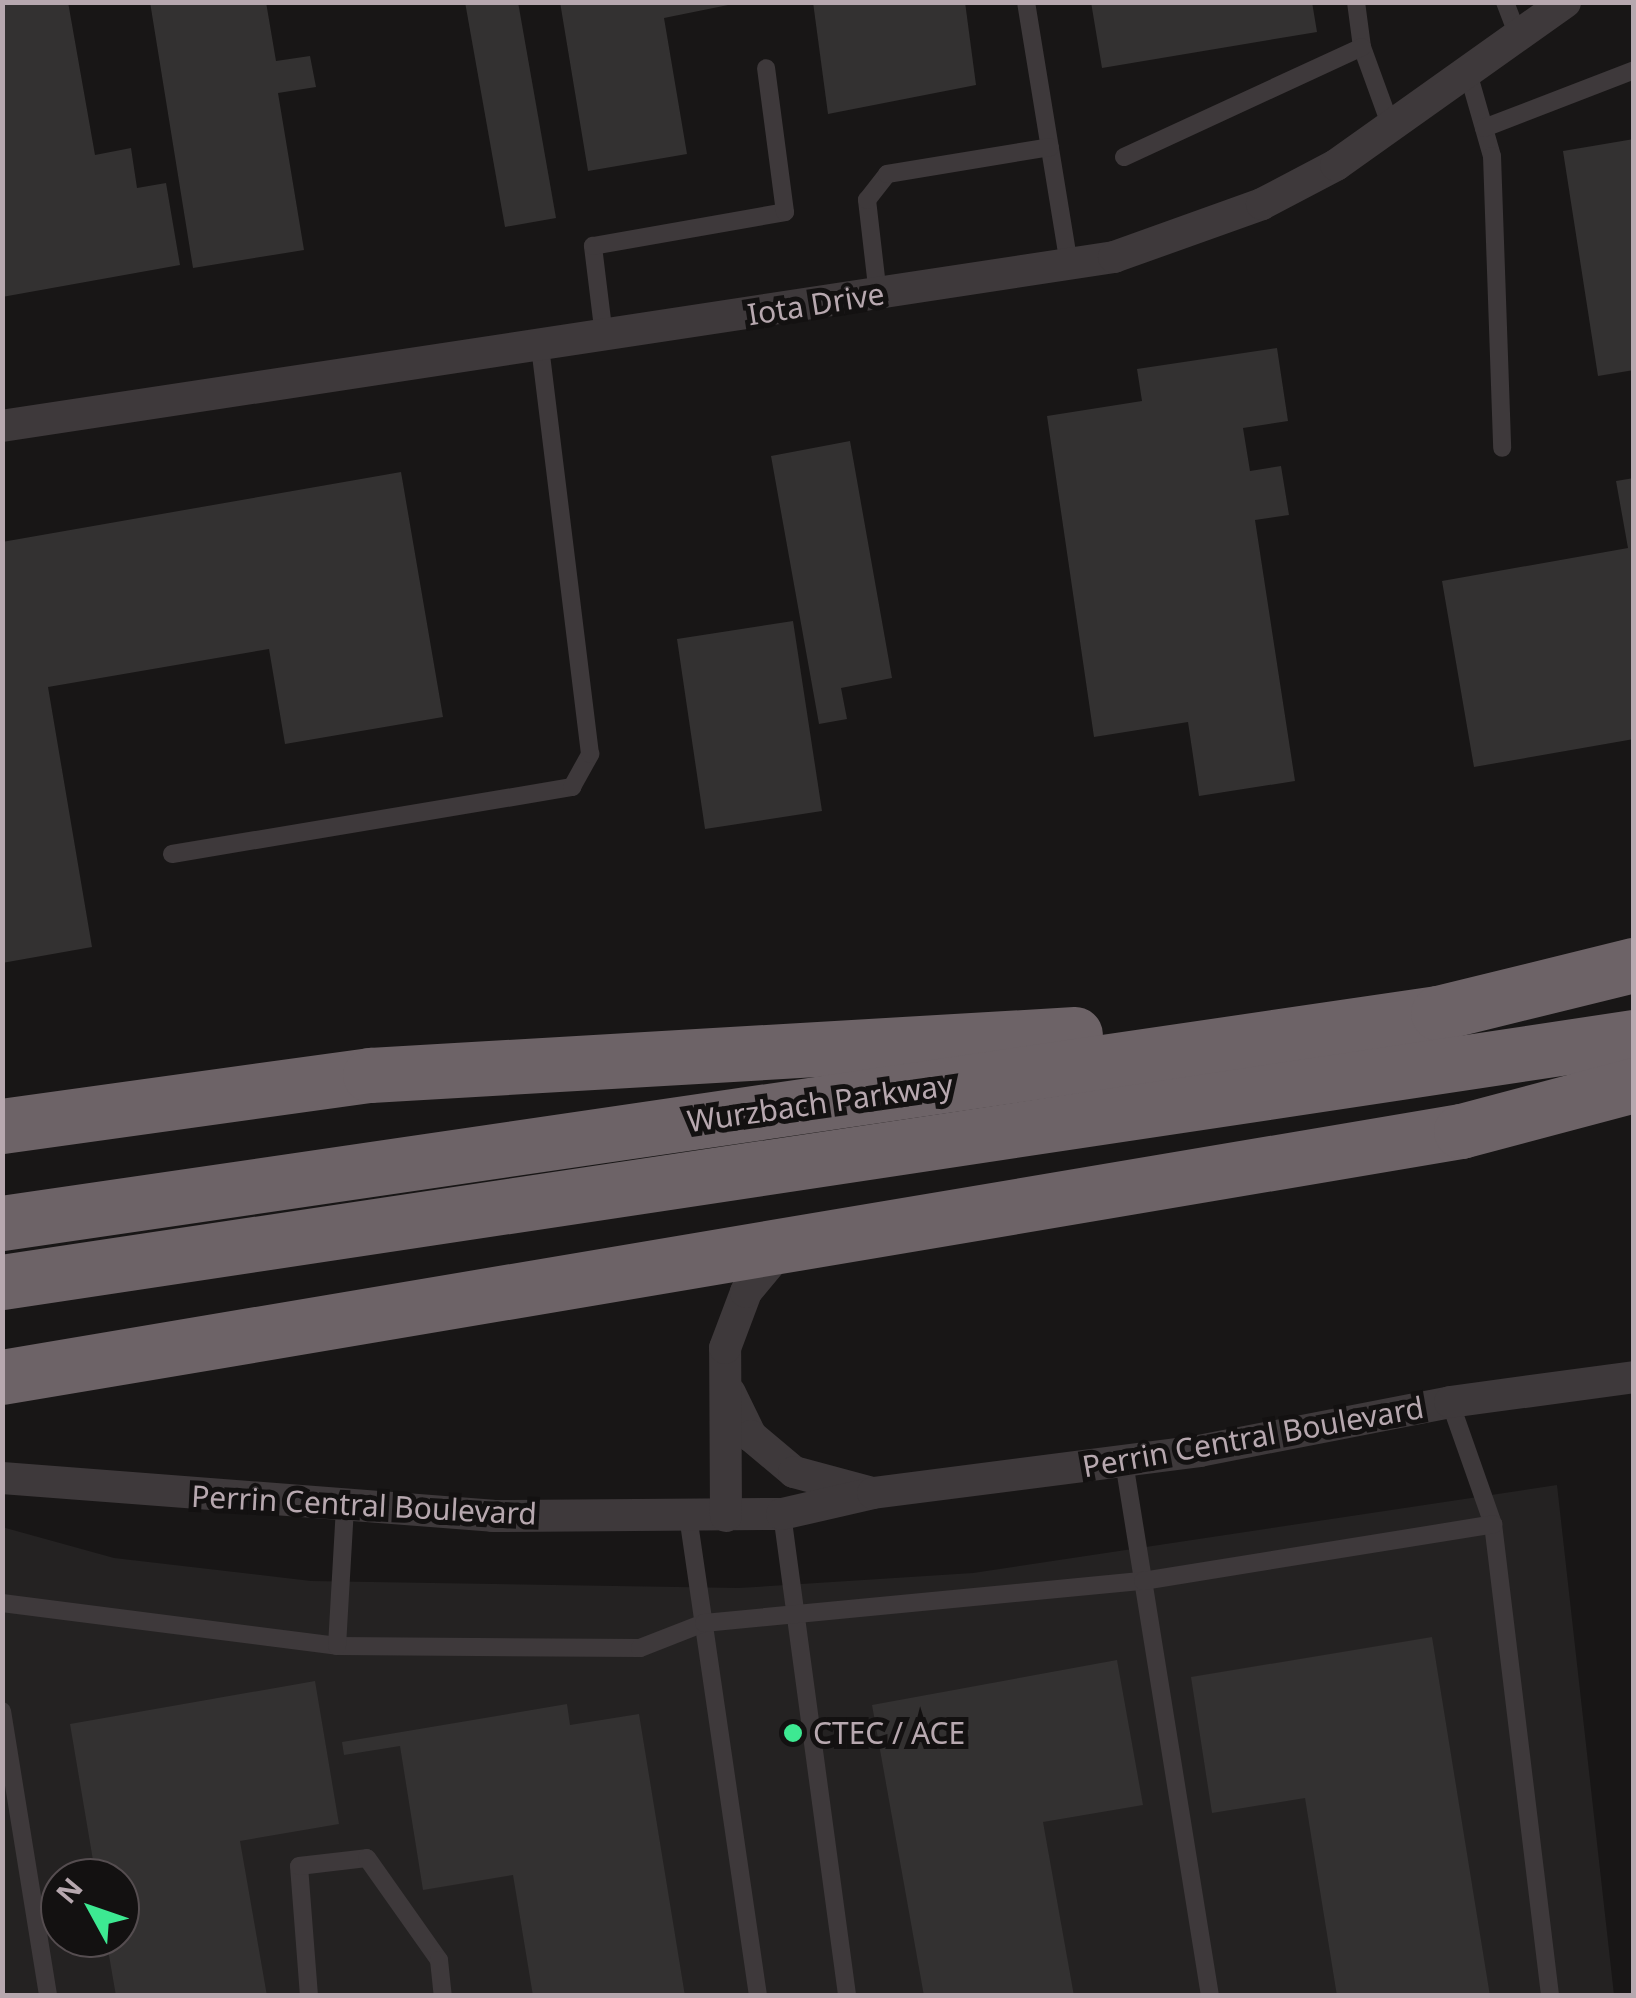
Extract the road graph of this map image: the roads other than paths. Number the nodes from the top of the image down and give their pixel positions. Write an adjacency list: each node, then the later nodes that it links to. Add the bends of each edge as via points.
1 (1026, 2): 12 (lane)
2 (1356, 2): 6 (lane)
3 (1504, 2): 5 (lane)
4 (1565, 2): 5 (street, Iota Drive)
5 (1518, 34): 8 (street, Iota Drive)
6 (1362, 47): 10 (lane); 13 (lane)
7 (766, 68): 16 (lane, via 784,212 594,246)
8 (1466, 68): 10 (street, Iota Drive); 11 (lane)
9 (1634, 70): 11 (lane)
10 (1390, 124): 14 (street, Iota Drive, via 1336,165 1262,204 1114,257)
11 (1484, 128): 19 (lane, via 1492,156)
12 (1050, 147): 14 (lane); 15 (lane, via 887,174 867,200)
13 (1124, 157)
14 (1069, 265): 15 (street, Iota Drive)
15 (878, 295): 16 (street, Iota Drive)
16 (604, 336): 17 (street, Iota Drive)
17 (540, 346): 18 (street, Iota Drive); 20 (lane, via 590,754 572,787)
18 (2, 426)
19 (1502, 448)
20 (172, 854)
21 (1634, 965): 22 (highway, Wurzbach Parkway)
22 (1438, 1012): 25 (highway, via 370,1075); 26 (highway, Wurzbach Parkway)
23 (1634, 1037): 28 (highway, Wurzbach Parkway)
24 (1634, 1085): 27 (highway, via 1462,1131)
25 (2, 1126)
26 (2, 1224)
27 (785, 1245): 29 (highway); 31 (street, via 746,1292 725,1348)
28 (2, 1282)
29 (2, 1377)
30 (1634, 1377): 32 (street, Perrin Central Boulevard)
31 (726, 1385): 35 (street, Perrin Central Boulevard, via 751,1436 794,1472); 39 (street)
32 (1450, 1402): 33 (street, Perrin Central Boulevard); 40 (lane)
33 (1124, 1462): 35 (street, Perrin Central Boulevard); 41 (lane)
34 (2, 1478): 36 (street, Perrin Central Boulevard)
35 (873, 1493): 37 (street, Perrin Central Boulevard)
36 (345, 1506): 38 (street, Perrin Central Boulevard, via 493,1516); 45 (lane)
37 (782, 1514): 39 (street, Perrin Central Boulevard); 43 (lane)
38 (688, 1516): 39 (street, Perrin Central Boulevard); 44 (lane)
39 (726, 1516)
40 (1493, 1524): 41 (lane); 53 (lane)
41 (1143, 1581): 43 (lane); 52 (lane)
42 (2, 1603): 45 (lane)
43 (796, 1613): 44 (lane); 51 (lane)
44 (704, 1623): 45 (lane, via 640,1648); 50 (lane)
45 (337, 1646)
46 (2, 1711): 47 (lane)
47 (48, 1996)
48 (310, 1996): 49 (lane, via 298,1866 366,1858 439,1960)
49 (443, 1996)
50 (758, 1996)
51 (847, 1996)
52 (1210, 1996)
53 (1550, 1996)

